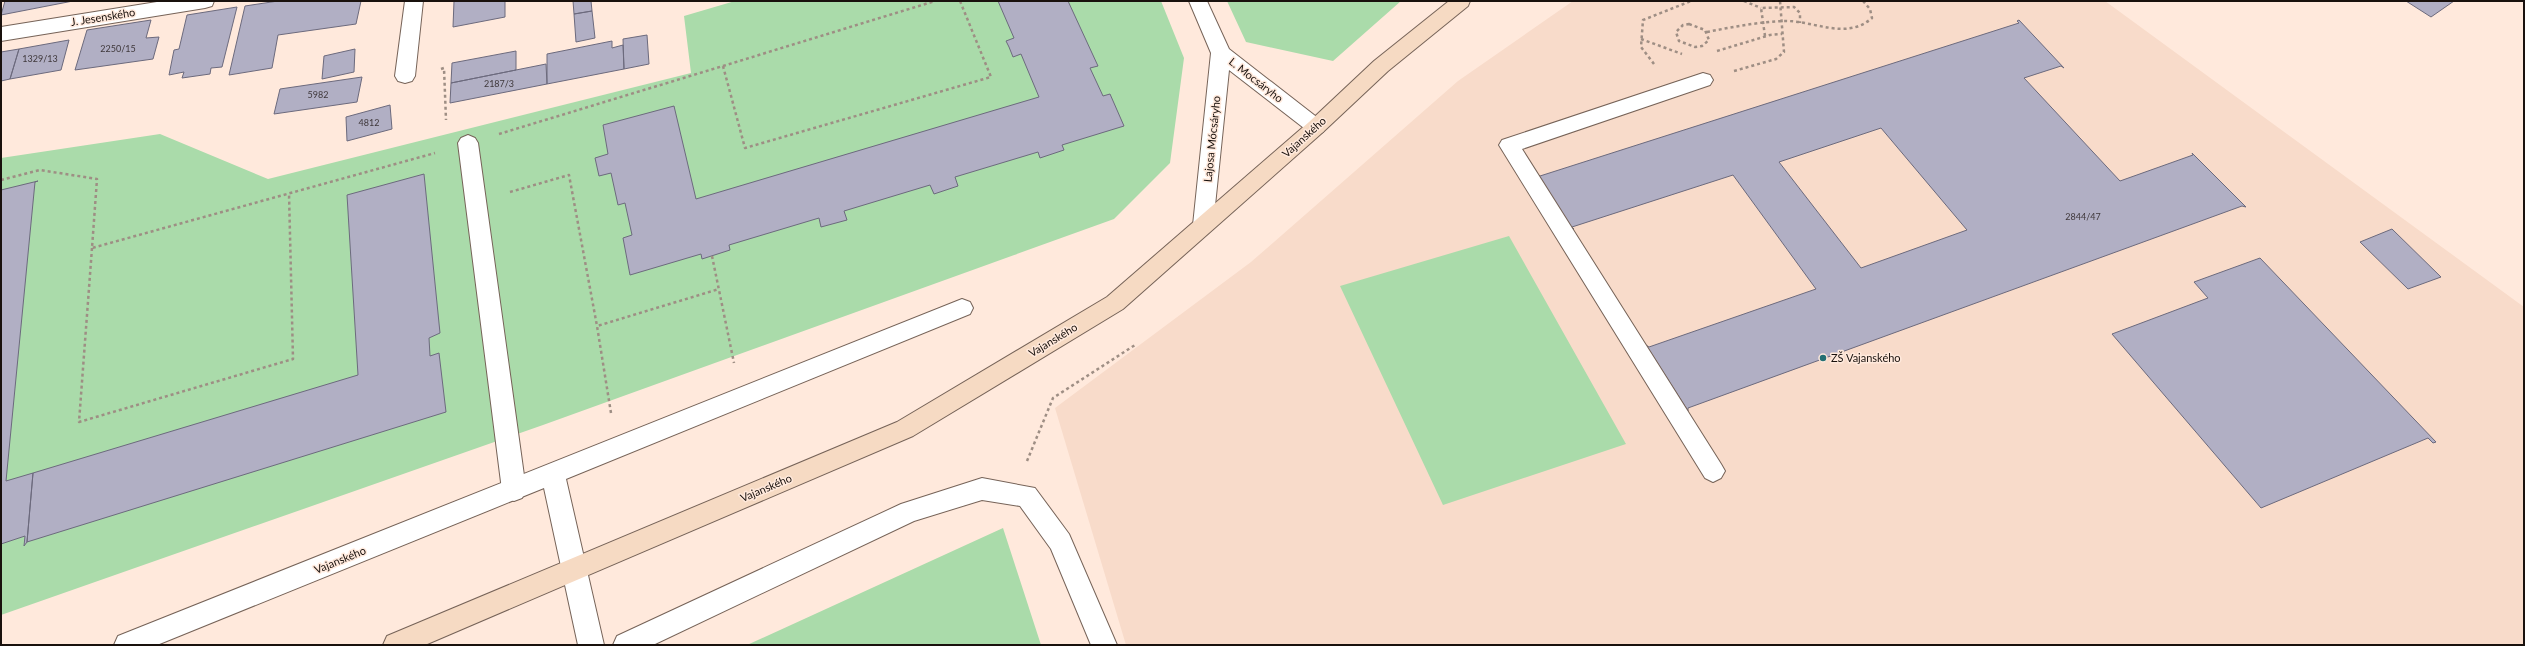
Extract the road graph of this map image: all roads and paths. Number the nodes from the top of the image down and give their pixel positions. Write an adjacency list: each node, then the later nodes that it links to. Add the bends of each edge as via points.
1 (205, 1): 16 (street, J. Jesenského)
2 (414, 1): 25 (street)
3 (935, 1): 23 (path)
4 (960, 1): 23 (path, via 991,77 746,148)
5 (1198, 1): 21 (street, L. Mocsáryho)
6 (1461, 1): 27 (main road, Vajanského, via 1381,66)
7 (1744, 1): 11 (path)
8 (1780, 1): 10 (path)
9 (1863, 1): 14 (path, via 1870,9 1872,18 1858,29 1844,30)
10 (1780, 6): 11 (path); 12 (path); 14 (path, via 1794,7 1800,13)
11 (1761, 8): 13 (path)
12 (1781, 21): 13 (path); 14 (path)
13 (1764, 23): 15 (path); 18 (path)
14 (1800, 23)
15 (1707, 32): 15 (path, via 1702,27 1689,24 1683,25 1676,32 1679,41 1696,48 1702,47 1709,40)
16 (1, 34)
17 (1782, 34): 18 (path)
18 (1765, 36): 20 (path)
19 (1641, 39): 22 (path)
20 (1714, 52)
21 (1221, 53): 27 (street, L. Mocsáryho); 33 (street, Lajosa Mócsáryho)
22 (1685, 55)
23 (723, 66): 28 (path)
24 (444, 68): 29 (path)
25 (405, 76)
26 (1703, 80): 42 (street, via 1509,145)
27 (1316, 127): 33 (main road, Vajanského)
28 (468, 143): 29 (path); 32 (street)
29 (447, 150): 31 (path)
30 (1, 180): 34 (path, via 40,170 97,179)
31 (289, 193): 34 (path); 34 (path, via 293,359 79,422)
32 (476, 201): 38 (path, via 569,175); 44 (street)
33 (1203, 225): 46 (main road, Vajanského, via 1115,303 905,429)
34 (92, 248)
35 (712, 256): 36 (path)
36 (719, 289): 38 (path); 40 (path)
37 (962, 308): 43 (street, Vajanského)
38 (597, 326): 41 (path)
39 (1135, 344): 45 (path, via 1053,398)
40 (736, 370)
41 (612, 419)
42 (1713, 471)
43 (553, 474): 44 (street, Vajanského); 46 (street)
44 (514, 490): 47 (street, Vajanského)
45 (1013, 494): 50 (street, via 982,489 909,512); 51 (street, via 1028,496 1060,542)
46 (574, 569): 48 (main road, Vajanského); 49 (street)
47 (127, 645)
48 (396, 645)
49 (591, 645)
50 (626, 645)
51 (1104, 645)

